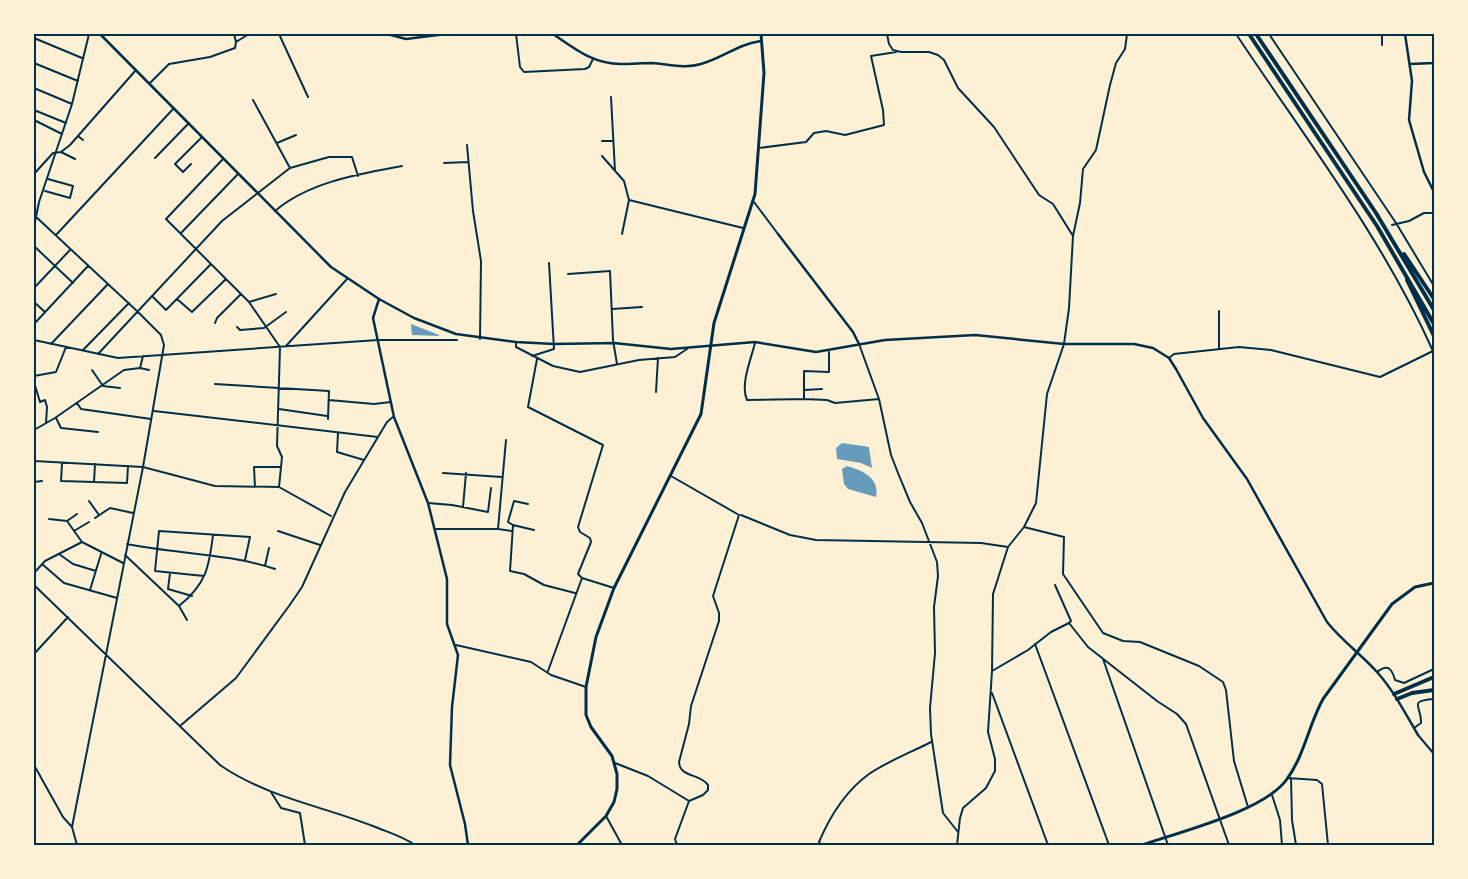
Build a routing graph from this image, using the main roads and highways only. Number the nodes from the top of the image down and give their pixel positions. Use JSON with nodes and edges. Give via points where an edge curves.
{"nodes":[{"id":1,"x":760,"y":34,"type":"edge"},
{"id":2,"x":1249,"y":34,"type":"edge"},
{"id":3,"x":1256,"y":34,"type":"edge"},
{"id":4,"x":1376,"y":213,"type":"junction"},
{"id":5,"x":1394,"y":253,"type":"junction"},
{"id":6,"x":1434,"y":299,"type":"edge"},
{"id":7,"x":1434,"y":310,"type":"edge"},
{"id":8,"x":1434,"y":324,"type":"edge"},
{"id":9,"x":1434,"y":336,"type":"edge"},
{"id":10,"x":1434,"y":583,"type":"edge"},
{"id":11,"x":1434,"y":677,"type":"edge"},
{"id":12,"x":1434,"y":690,"type":"edge"},
{"id":13,"x":1394,"y":694,"type":"road end"},
{"id":14,"x":1397,"y":699,"type":"road end"},
{"id":15,"x":578,"y":845,"type":"edge"},
{"id":16,"x":1142,"y":845,"type":"edge"}],
"edges":[{"from":1,"to":15,"type":"main road","via":[[764,73],[758,184],[730,280],[718,309],[701,414],[614,588],[596,637],[586,687],[586,716],[615,763],[617,789],[606,816]]},
{"from":2,"to":5,"type":"highway"},
{"from":3,"to":4,"type":"highway"},
{"from":4,"to":6,"type":"highway"},
{"from":4,"to":7,"type":"highway"},
{"from":5,"to":8,"type":"highway"},
{"from":5,"to":9,"type":"highway"},
{"from":10,"to":16,"type":"main road","via":[[1415,587],[1392,604],[1314,715],[1290,778],[1272,795],[1220,818]]},
{"from":11,"to":13,"type":"highway"},
{"from":12,"to":14,"type":"highway"}]}
